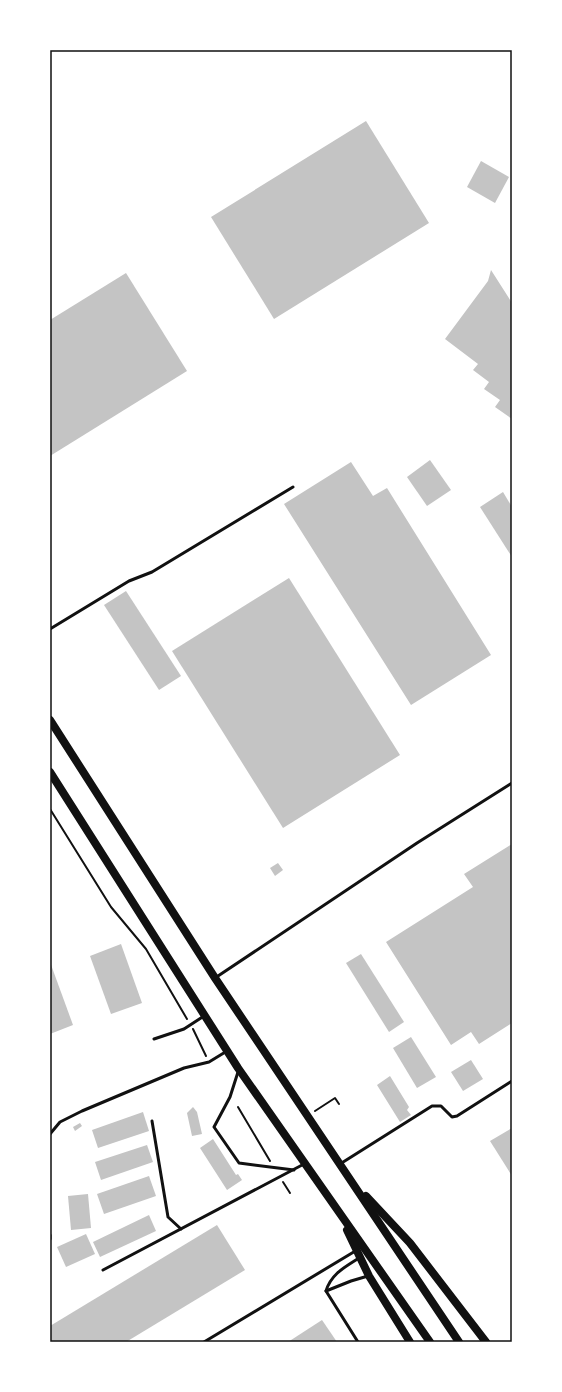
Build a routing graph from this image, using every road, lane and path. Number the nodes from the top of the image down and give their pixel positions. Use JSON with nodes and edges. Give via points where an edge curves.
{"nodes":[{"id":1,"x":293,"y":487,"type":"dead end"},
{"id":2,"x":50,"y":629,"type":"edge"},
{"id":3,"x":50,"y":720,"type":"edge"},
{"id":4,"x":50,"y":772,"type":"edge"},
{"id":5,"x":512,"y":783,"type":"edge"},
{"id":6,"x":50,"y":809,"type":"edge"},
{"id":7,"x":215,"y":978,"type":"junction"},
{"id":8,"x":205,"y":1015,"type":"junction"},
{"id":9,"x":191,"y":1024,"type":"junction"},
{"id":10,"x":154,"y":1039,"type":"dead end"},
{"id":11,"x":227,"y":1051,"type":"junction"},
{"id":12,"x":208,"y":1062,"type":"junction"},
{"id":13,"x":238,"y":1068,"type":"junction"},
{"id":14,"x":512,"y":1081,"type":"edge"},
{"id":15,"x":339,"y":1104,"type":"dead end"},
{"id":16,"x":238,"y":1107,"type":"dead end"},
{"id":17,"x":314,"y":1112,"type":"dead end"},
{"id":18,"x":152,"y":1121,"type":"dead end"},
{"id":19,"x":50,"y":1134,"type":"edge"},
{"id":20,"x":304,"y":1164,"type":"junction"},
{"id":21,"x":340,"y":1164,"type":"junction"},
{"id":22,"x":274,"y":1166,"type":"junction"},
{"id":23,"x":295,"y":1170,"type":"junction"},
{"id":24,"x":280,"y":1178,"type":"junction"},
{"id":25,"x":349,"y":1178,"type":"junction"},
{"id":26,"x":290,"y":1193,"type":"dead end"},
{"id":27,"x":336,"y":1208,"type":"junction"},
{"id":28,"x":181,"y":1229,"type":"junction"},
{"id":29,"x":50,"y":1235,"type":"edge"},
{"id":30,"x":50,"y":1239,"type":"edge"},
{"id":31,"x":358,"y":1254,"type":"junction"},
{"id":32,"x":103,"y":1270,"type":"dead end"},
{"id":33,"x":369,"y":1276,"type":"junction"},
{"id":34,"x":326,"y":1291,"type":"junction"},
{"id":35,"x":204,"y":1342,"type":"edge"},
{"id":36,"x":358,"y":1342,"type":"edge"},
{"id":37,"x":410,"y":1342,"type":"edge"},
{"id":38,"x":430,"y":1342,"type":"edge"},
{"id":39,"x":459,"y":1342,"type":"edge"},
{"id":40,"x":486,"y":1342,"type":"edge"}],
"edges":[{"from":1,"to":2,"type":"lane","via":[[152,572],[129,581]]},
{"from":3,"to":7,"type":"main road"},
{"from":4,"to":8,"type":"main road"},
{"from":5,"to":7,"type":"lane"},
{"from":6,"to":9,"type":"path","via":[[112,907],[146,949]]},
{"from":7,"to":21,"type":"main road"},
{"from":8,"to":9,"type":"lane"},
{"from":8,"to":11,"type":"main road"},
{"from":9,"to":10,"type":"lane","via":[[184,1029]]},
{"from":9,"to":12,"type":"path"},
{"from":11,"to":12,"type":"lane"},
{"from":11,"to":13,"type":"main road"},
{"from":12,"to":19,"type":"lane","via":[[184,1068],[82,1111],[60,1122]]},
{"from":13,"to":20,"type":"main road"},
{"from":13,"to":22,"type":"lane","via":[[238,1076],[230,1098],[214,1127],[239,1163]]},
{"from":14,"to":21,"type":"lane","via":[[457,1116],[452,1117],[441,1106],[432,1106]]},
{"from":15,"to":17,"type":"path","via":[[335,1098]]},
{"from":16,"to":22,"type":"path"},
{"from":18,"to":28,"type":"lane","via":[[168,1217]]},
{"from":20,"to":23,"type":"lane"},
{"from":20,"to":27,"type":"main road"},
{"from":21,"to":25,"type":"main road"},
{"from":22,"to":23,"type":"lane"},
{"from":23,"to":24,"type":"lane"},
{"from":24,"to":26,"type":"path"},
{"from":24,"to":28,"type":"lane"},
{"from":25,"to":39,"type":"main road"},
{"from":25,"to":40,"type":"main road","via":[[410,1243]]},
{"from":27,"to":31,"type":"main road"},
{"from":27,"to":38,"type":"main road"},
{"from":28,"to":32,"type":"lane"},
{"from":29,"to":30,"type":"lane"},
{"from":31,"to":33,"type":"main road"},
{"from":31,"to":34,"type":"lane","via":[[336,1274]]},
{"from":31,"to":35,"type":"lane"},
{"from":33,"to":34,"type":"lane"},
{"from":33,"to":37,"type":"main road"},
{"from":34,"to":36,"type":"lane"}]}
